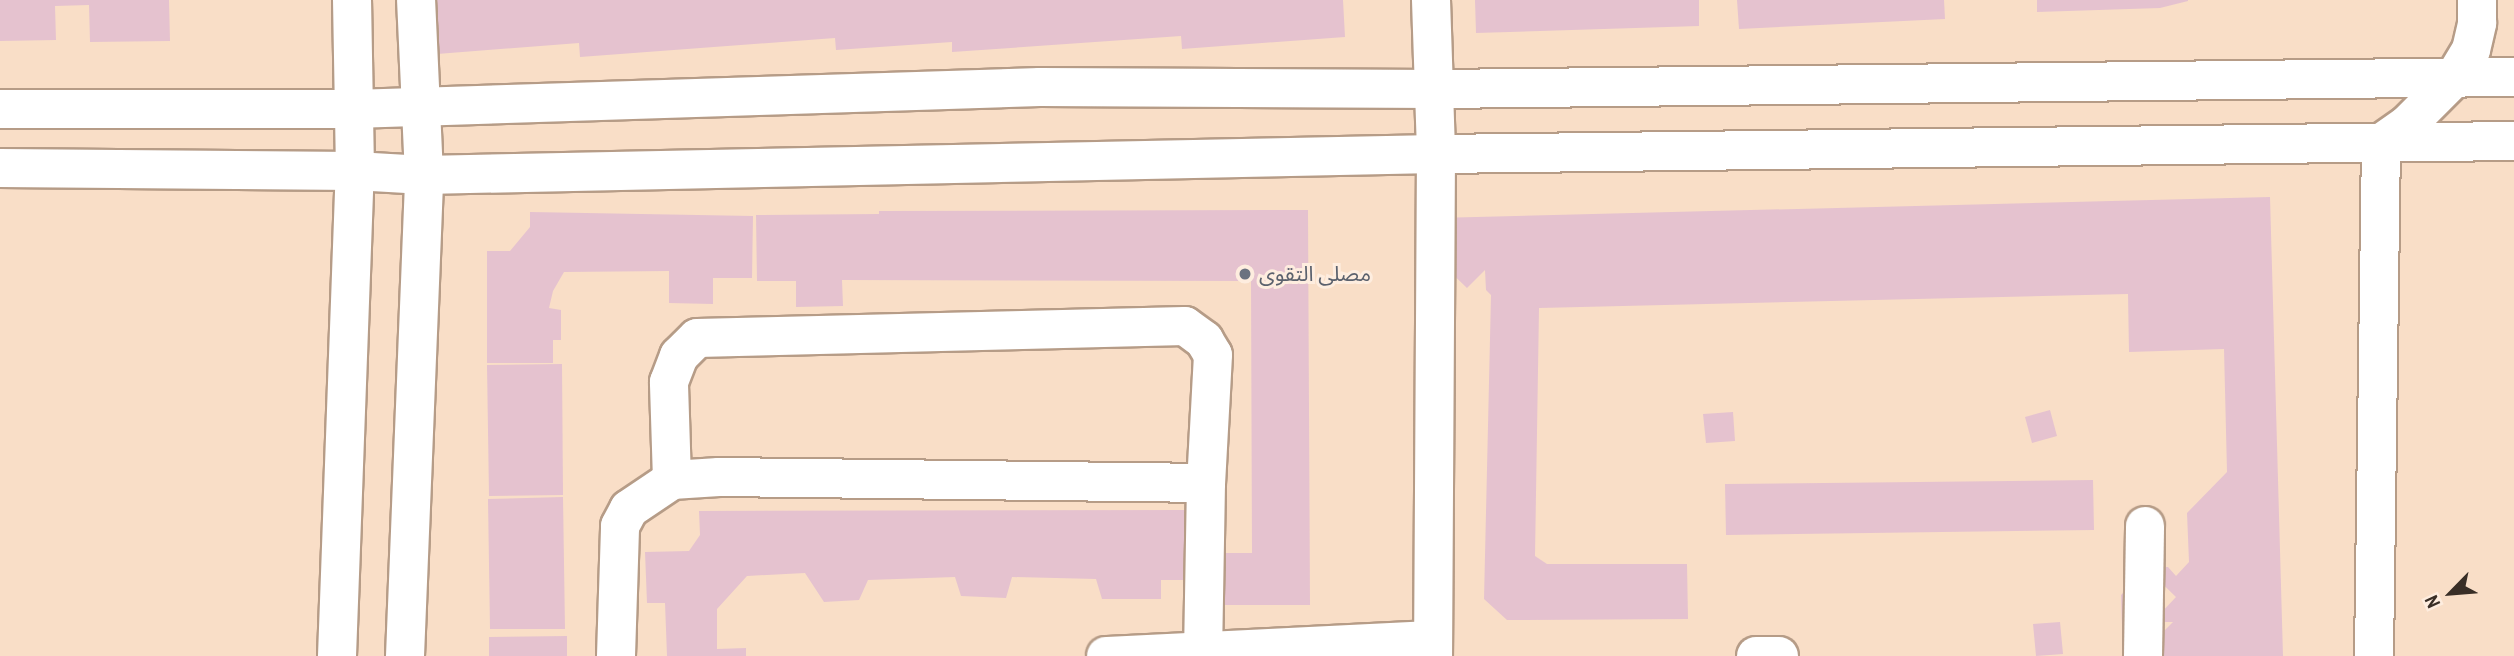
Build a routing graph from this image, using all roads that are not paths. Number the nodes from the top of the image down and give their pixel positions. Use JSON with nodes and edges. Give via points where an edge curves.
{"nodes":[{"id":1,"x":352,"y":0,"type":"edge"},
{"id":2,"x":416,"y":0,"type":"edge"},
{"id":3,"x":1431,"y":0,"type":"edge"},
{"id":4,"x":2477,"y":0,"type":"edge"},
{"id":5,"x":2514,"y":77,"type":"edge"},
{"id":6,"x":2454,"y":78,"type":"junction"},
{"id":7,"x":1436,"y":89,"type":"junction"},
{"id":8,"x":419,"y":105,"type":"junction"},
{"id":9,"x":0,"y":109,"type":"edge"},
{"id":10,"x":354,"y":109,"type":"junction"},
{"id":11,"x":2514,"y":141,"type":"edge"},
{"id":12,"x":2381,"y":143,"type":"junction"},
{"id":13,"x":1436,"y":154,"type":"junction"},
{"id":14,"x":0,"y":168,"type":"edge"},
{"id":15,"x":355,"y":171,"type":"junction"},
{"id":16,"x":424,"y":175,"type":"junction"},
{"id":17,"x":672,"y":480,"type":"junction"},
{"id":18,"x":1206,"y":483,"type":"junction"},
{"id":19,"x":2145,"y":526,"type":"dead end"},
{"id":20,"x":1433,"y":648,"type":"edge"},
{"id":21,"x":1203,"y":650,"type":"junction"},
{"id":22,"x":337,"y":656,"type":"edge"},
{"id":23,"x":405,"y":656,"type":"edge"},
{"id":24,"x":616,"y":656,"type":"edge"},
{"id":25,"x":1105,"y":656,"type":"edge"},
{"id":26,"x":1756,"y":656,"type":"edge"},
{"id":27,"x":1779,"y":656,"type":"edge"},
{"id":28,"x":2143,"y":656,"type":"edge"},
{"id":29,"x":2374,"y":656,"type":"edge"}],
"edges":[{"from":1,"to":10,"type":"main road"},
{"from":2,"to":8,"type":"main road"},
{"from":3,"to":7,"type":"main road"},
{"from":4,"to":6,"type":"main road","via":[[2471,50]]},
{"from":5,"to":6,"type":"main road"},
{"from":6,"to":7,"type":"main road"},
{"from":6,"to":12,"type":"main road","via":[[2408,124]]},
{"from":7,"to":8,"type":"main road","via":[[1040,87]]},
{"from":7,"to":13,"type":"main road"},
{"from":8,"to":10,"type":"main road"},
{"from":8,"to":16,"type":"main road"},
{"from":9,"to":10,"type":"main road"},
{"from":10,"to":15,"type":"main road"},
{"from":11,"to":12,"type":"main road"},
{"from":12,"to":13,"type":"main road"},
{"from":12,"to":29,"type":"main road"},
{"from":13,"to":16,"type":"main road"},
{"from":13,"to":20,"type":"main road"},
{"from":14,"to":15,"type":"main road"},
{"from":15,"to":16,"type":"main road"},
{"from":15,"to":22,"type":"main road"},
{"from":16,"to":23,"type":"main road"},
{"from":17,"to":18,"type":"main road"},
{"from":17,"to":18,"type":"main road","via":[[669,382],[679,356],[697,338],[1185,326],[1204,340],[1213,355]]},
{"from":17,"to":24,"type":"main road","via":[[629,509],[620,526]]},
{"from":18,"to":21,"type":"main road"},
{"from":19,"to":28,"type":"main road"},
{"from":20,"to":21,"type":"main road"},
{"from":21,"to":25,"type":"main road"},
{"from":26,"to":27,"type":"main road"}]}
